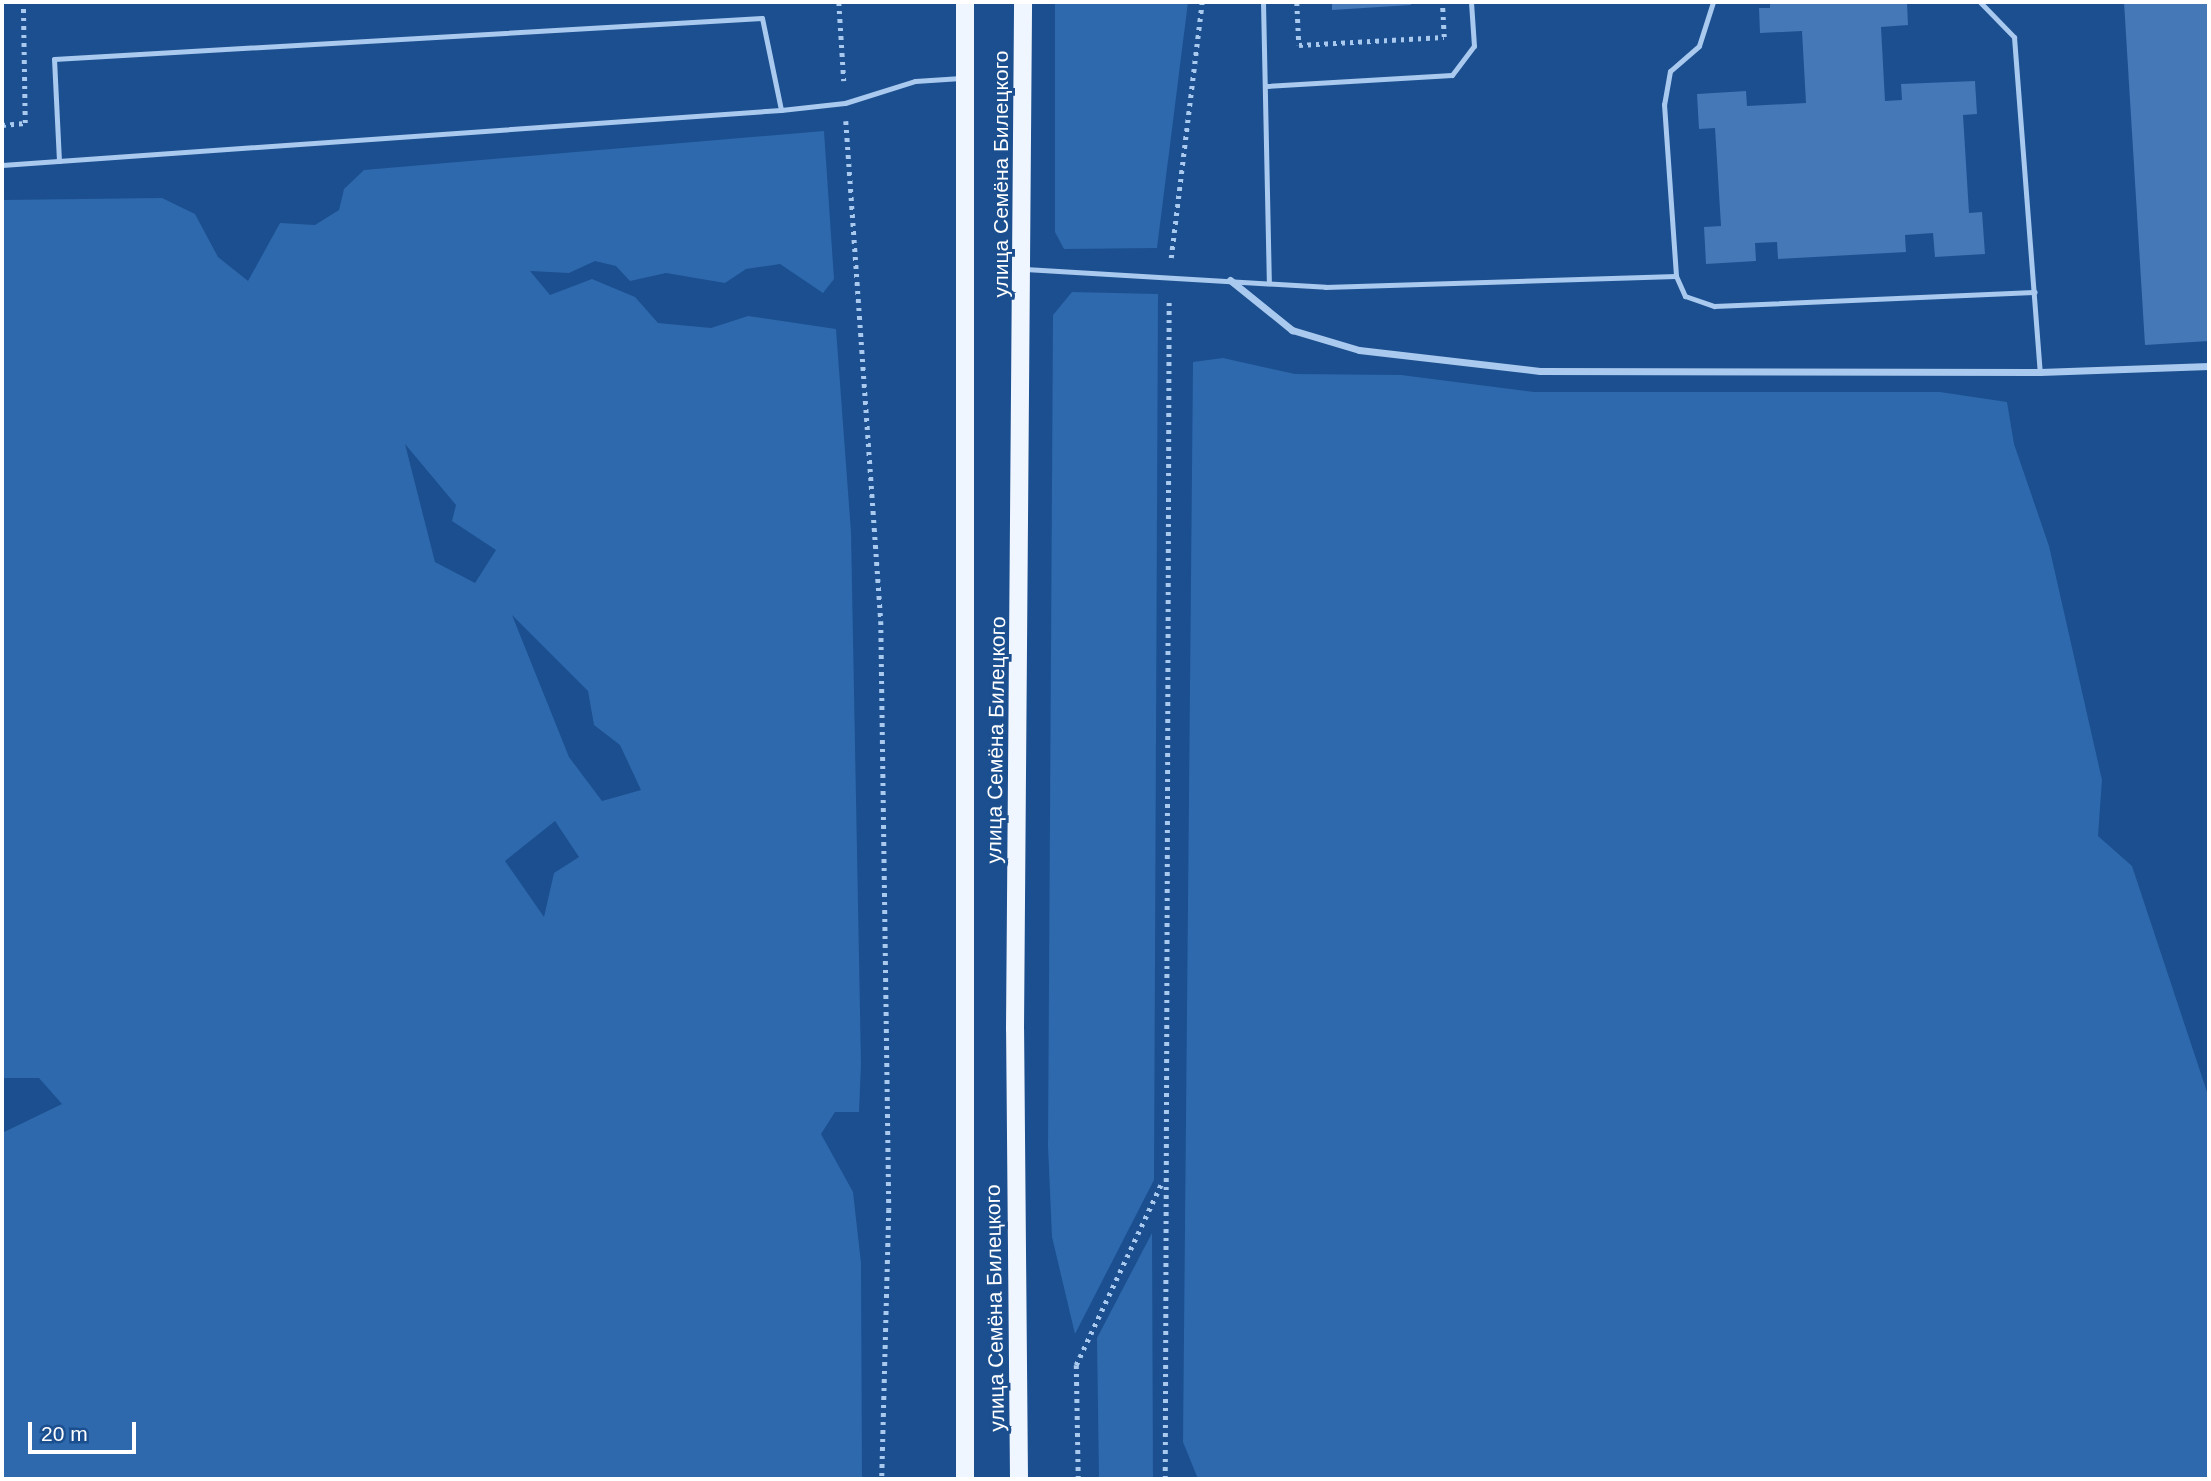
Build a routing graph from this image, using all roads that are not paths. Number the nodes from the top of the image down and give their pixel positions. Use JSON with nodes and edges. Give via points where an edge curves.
{"nodes":[{"id":1,"x":965,"y":2,"type":"edge"},
{"id":2,"x":1023,"y":2,"type":"edge"},
{"id":3,"x":1264,"y":2,"type":"edge"},
{"id":4,"x":1471,"y":2,"type":"edge"},
{"id":5,"x":1713,"y":2,"type":"edge"},
{"id":6,"x":1980,"y":2,"type":"edge"},
{"id":7,"x":964,"y":78,"type":"junction"},
{"id":8,"x":1267,"y":86,"type":"junction"},
{"id":9,"x":781,"y":110,"type":"junction"},
{"id":10,"x":59,"y":161,"type":"junction"},
{"id":11,"x":2,"y":165,"type":"edge"},
{"id":12,"x":1024,"y":269,"type":"junction"},
{"id":13,"x":1676,"y":276,"type":"junction"},
{"id":14,"x":1230,"y":280,"type":"junction"},
{"id":15,"x":1269,"y":284,"type":"junction"},
{"id":16,"x":2035,"y":292,"type":"junction"},
{"id":17,"x":2209,"y":366,"type":"edge"},
{"id":18,"x":2040,"y":372,"type":"junction"},
{"id":19,"x":965,"y":1479,"type":"edge"},
{"id":20,"x":1019,"y":1479,"type":"edge"}],
"edges":[{"from":1,"to":7,"type":"main road","name":"улица Семёна Билецкого"},
{"from":2,"to":12,"type":"main road","name":"улица Семёна Билецкого"},
{"from":3,"to":8,"type":"lane"},
{"from":4,"to":8,"type":"lane","via":[[1474,46],[1452,75]]},
{"from":5,"to":13,"type":"lane","via":[[1699,46],[1670,71],[1664,104]]},
{"from":6,"to":16,"type":"lane","via":[[2014,37]]},
{"from":7,"to":9,"type":"lane","via":[[915,81],[845,103]]},
{"from":7,"to":19,"type":"main road","name":"улица Семёна Билецкого"},
{"from":8,"to":15,"type":"lane"},
{"from":9,"to":10,"type":"lane"},
{"from":9,"to":10,"type":"lane","via":[[762,18],[54,59]]},
{"from":10,"to":11,"type":"lane"},
{"from":12,"to":14,"type":"lane"},
{"from":12,"to":20,"type":"main road","name":"улица Семёна Билецкого","via":[[1015,1015]]},
{"from":13,"to":15,"type":"lane"},
{"from":13,"to":16,"type":"lane","via":[[1685,296],[1714,306]]},
{"from":14,"to":15,"type":"lane"},
{"from":14,"to":18,"type":"street","via":[[1292,330],[1359,350],[1512,368]]},
{"from":16,"to":18,"type":"lane"},
{"from":17,"to":18,"type":"street"}]}
